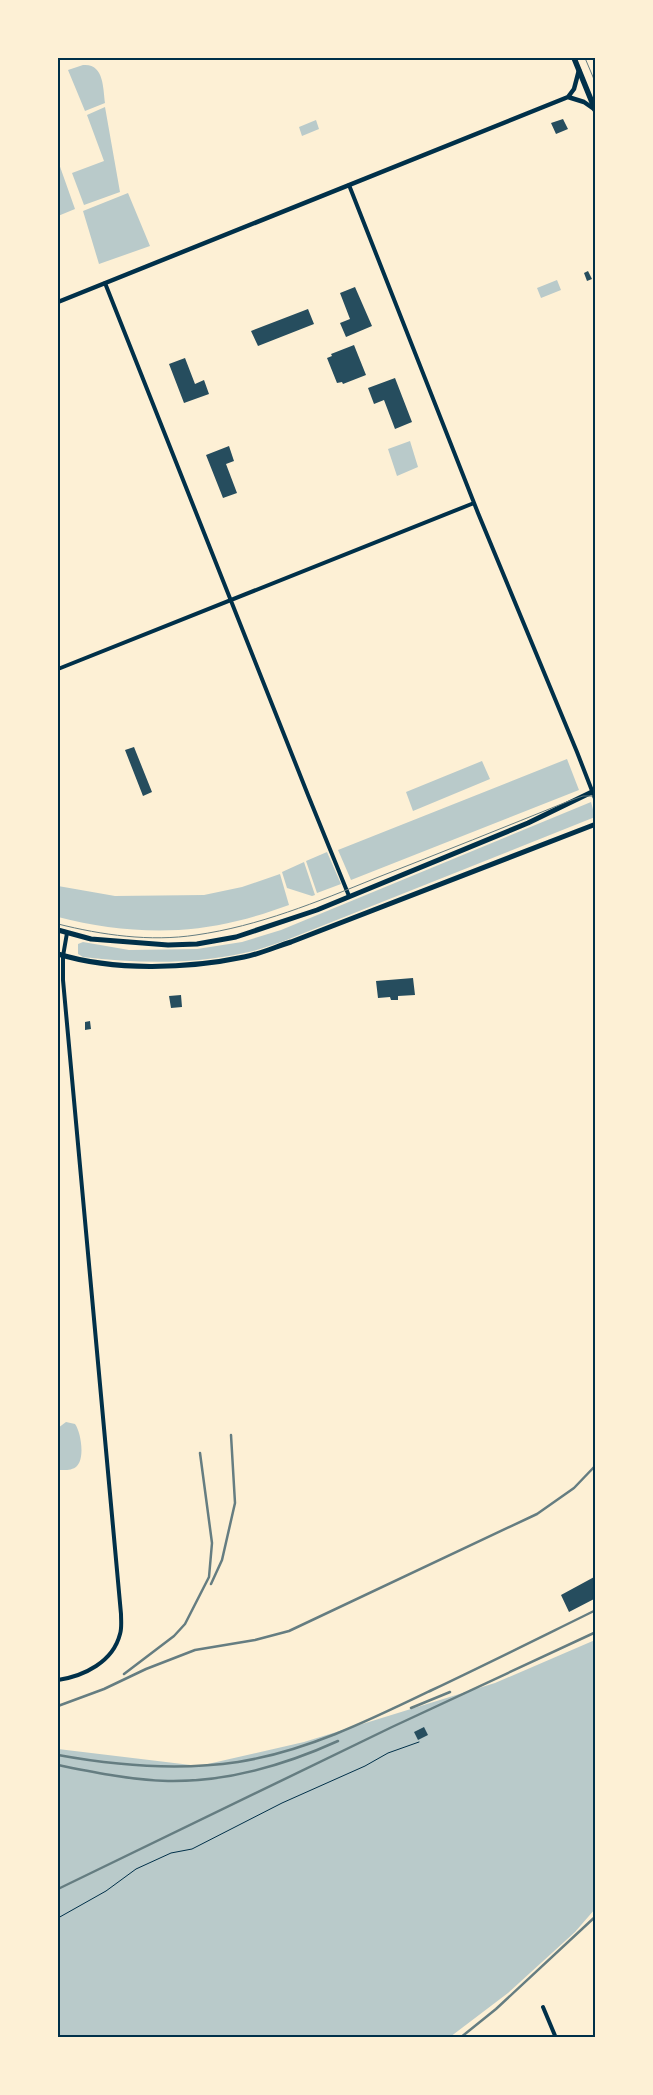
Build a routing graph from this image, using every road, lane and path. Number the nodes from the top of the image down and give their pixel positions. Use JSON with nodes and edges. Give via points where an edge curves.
{"nodes":[{"id":1,"x":574,"y":58,"type":"edge"},
{"id":2,"x":579,"y":70,"type":"junction"},
{"id":3,"x":568,"y":97,"type":"junction"},
{"id":4,"x":595,"y":111,"type":"edge"},
{"id":5,"x":349,"y":185,"type":"junction"},
{"id":6,"x":105,"y":283,"type":"junction"},
{"id":7,"x":58,"y":302,"type":"edge"},
{"id":8,"x":474,"y":503,"type":"junction"},
{"id":9,"x":230,"y":600,"type":"junction"},
{"id":10,"x":58,"y":669,"type":"edge"},
{"id":11,"x":594,"y":791,"type":"edge"},
{"id":12,"x":596,"y":801,"type":"edge"},
{"id":13,"x":596,"y":824,"type":"edge"},
{"id":14,"x":350,"y":896,"type":"junction"},
{"id":15,"x":58,"y":930,"type":"edge"},
{"id":16,"x":67,"y":933,"type":"junction"},
{"id":17,"x":60,"y":955,"type":"edge"},
{"id":18,"x":58,"y":1680,"type":"edge"},
{"id":19,"x":419,"y":1742,"type":"dead end"},
{"id":20,"x":58,"y":1918,"type":"edge"},
{"id":21,"x":543,"y":2007,"type":"dead end"},
{"id":22,"x":556,"y":2038,"type":"edge"}],
"edges":[{"from":1,"to":2,"type":"main road"},
{"from":2,"to":3,"type":"street","via":[[574,89]]},
{"from":2,"to":4,"type":"main road"},
{"from":3,"to":4,"type":"street","via":[[584,102]]},
{"from":3,"to":5,"type":"street"},
{"from":5,"to":6,"type":"street"},
{"from":5,"to":8,"type":"street"},
{"from":6,"to":7,"type":"street"},
{"from":6,"to":9,"type":"street"},
{"from":8,"to":9,"type":"street"},
{"from":8,"to":11,"type":"street"},
{"from":9,"to":10,"type":"street"},
{"from":9,"to":14,"type":"street"},
{"from":11,"to":12,"type":"street"},
{"from":11,"to":14,"type":"main road","via":[[528,823]]},
{"from":13,"to":17,"type":"main road","via":[[245,957],[158,967]]},
{"from":14,"to":16,"type":"main road","via":[[236,937],[197,944],[91,939]]},
{"from":15,"to":16,"type":"main road"},
{"from":16,"to":17,"type":"street"},
{"from":17,"to":18,"type":"street","via":[[121,1632],[115,1646],[101,1663],[86,1672]]},
{"from":19,"to":20,"type":"path","via":[[388,1753],[192,1848],[171,1853],[136,1869]]},
{"from":21,"to":22,"type":"street"}]}
